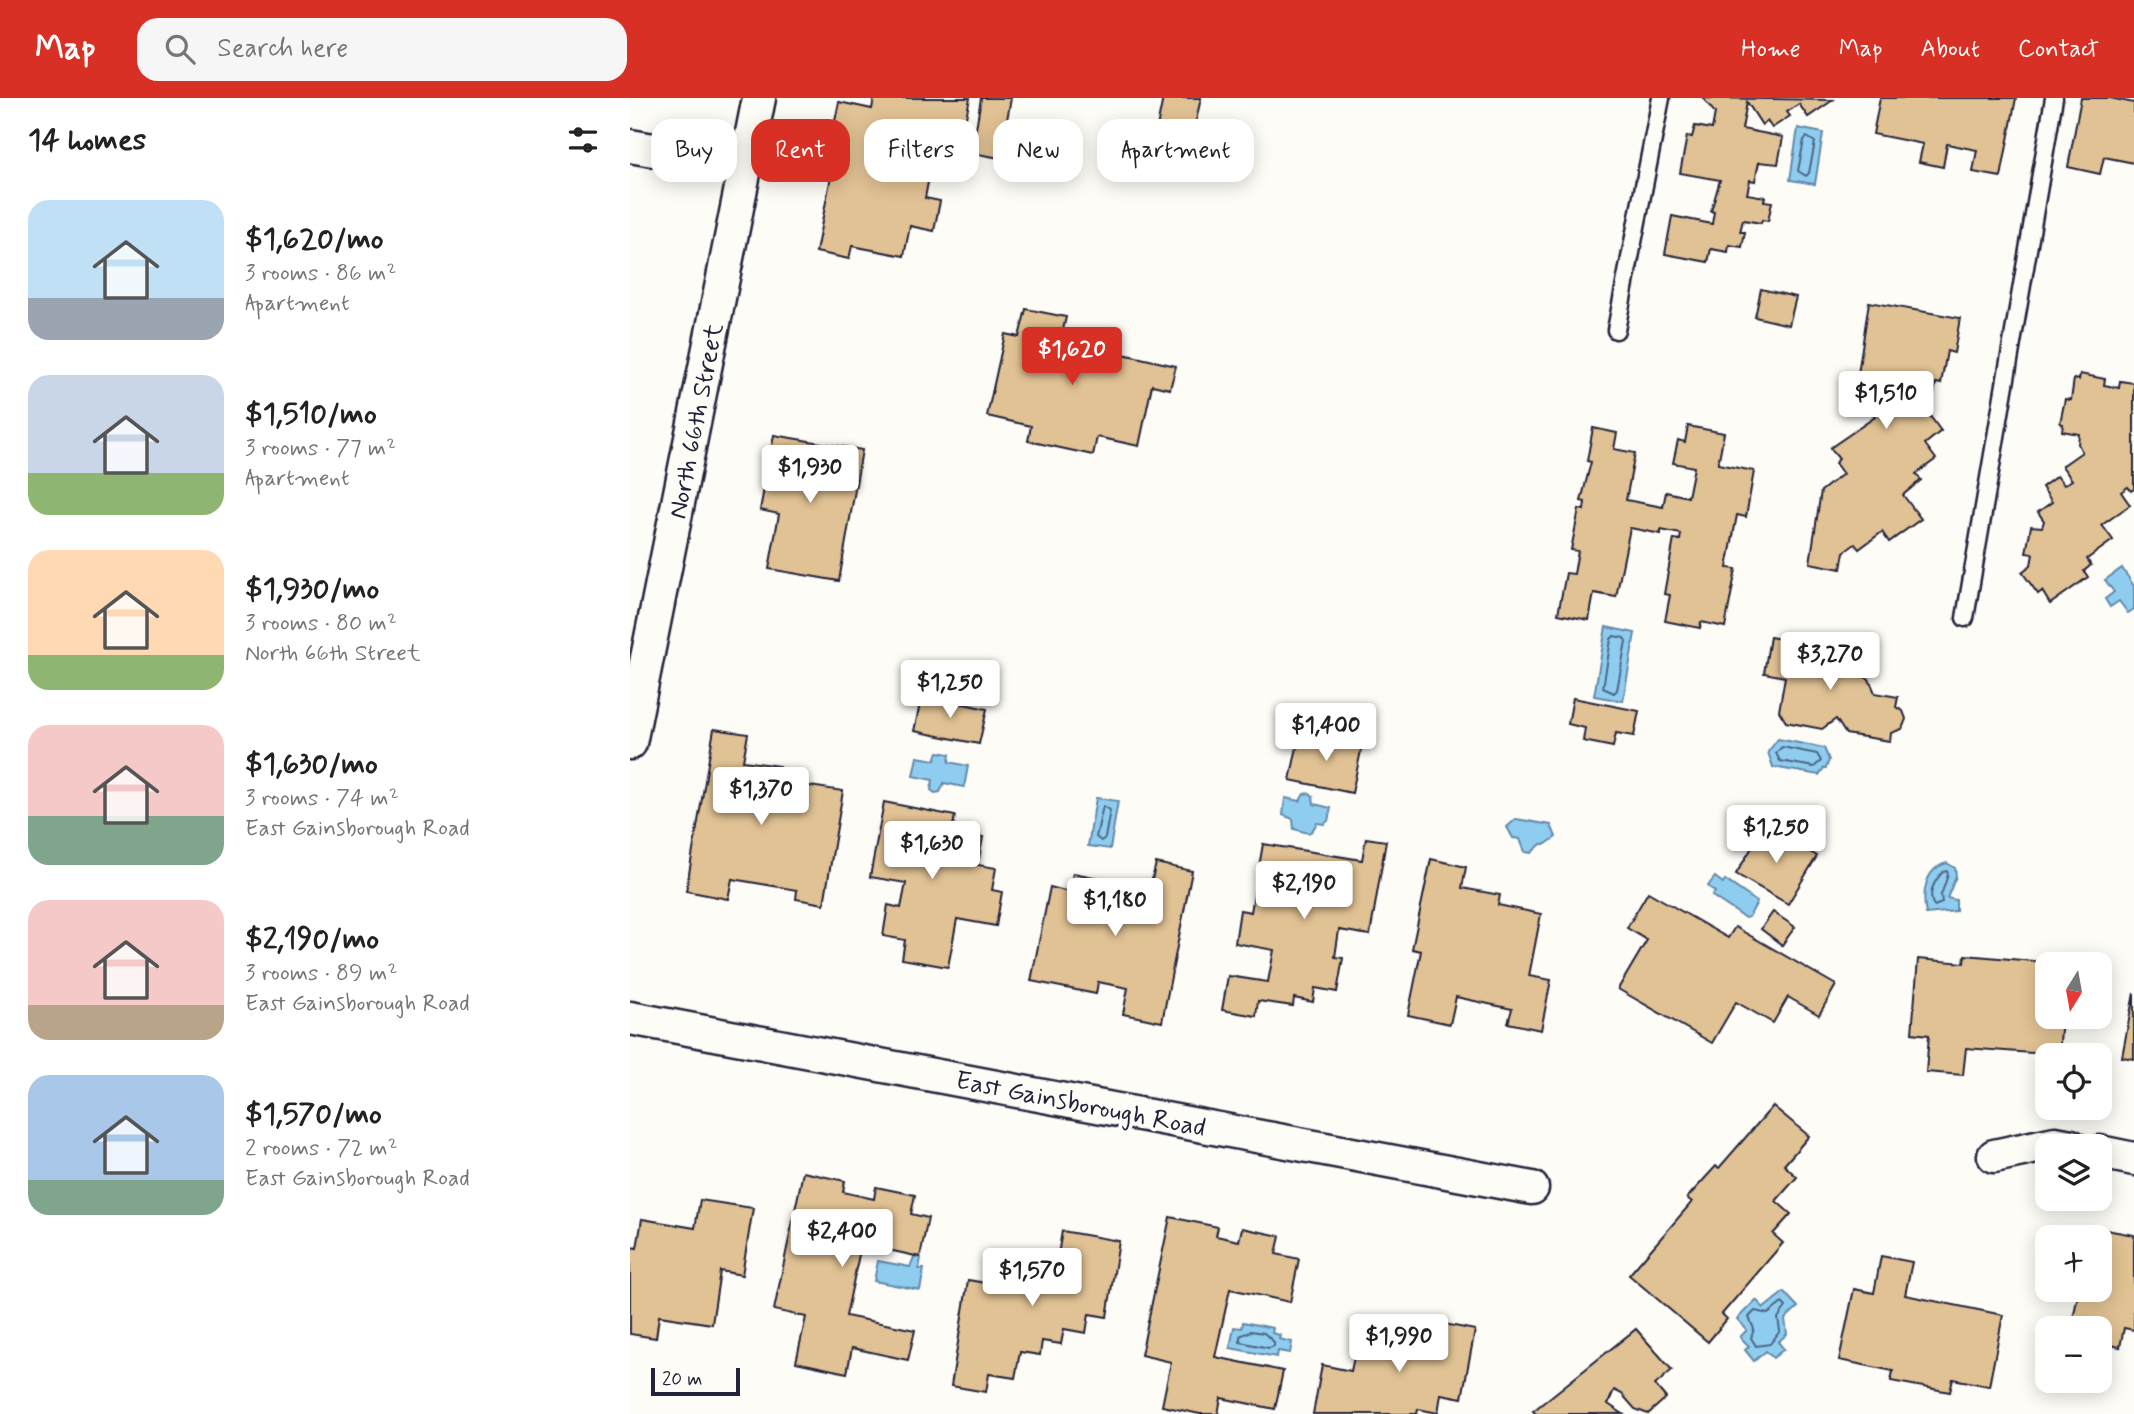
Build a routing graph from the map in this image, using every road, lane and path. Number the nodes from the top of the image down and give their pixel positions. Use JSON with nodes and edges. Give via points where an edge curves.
{"nodes":[{"id":1,"x":759,"y":98,"type":"edge"},
{"id":2,"x":1661,"y":98,"type":"edge"},
{"id":3,"x":2054,"y":98,"type":"edge"},
{"id":4,"x":630,"y":146,"type":"edge"},
{"id":5,"x":746,"y":166,"type":"junction"},
{"id":6,"x":1616,"y":330,"type":"dead end"},
{"id":7,"x":1965,"y":618,"type":"dead end"},
{"id":8,"x":630,"y":743,"type":"edge"},
{"id":9,"x":630,"y":1018,"type":"edge"},
{"id":10,"x":2035,"y":1147,"type":"edge"},
{"id":11,"x":2112,"y":1154,"type":"edge"},
{"id":12,"x":1994,"y":1156,"type":"dead end"},
{"id":13,"x":2134,"y":1159,"type":"edge"},
{"id":14,"x":1532,"y":1188,"type":"dead end"}],
"edges":[{"from":1,"to":5,"type":"street","name":"North 66th Street"},
{"from":2,"to":6,"type":"lane"},
{"from":3,"to":7,"type":"lane"},
{"from":4,"to":5,"type":"street"},
{"from":5,"to":8,"type":"street","name":"North 66th Street"},
{"from":9,"to":14,"type":"street","name":"East Gainsborough Road"},
{"from":10,"to":12,"type":"street"},
{"from":11,"to":13,"type":"street"}]}
